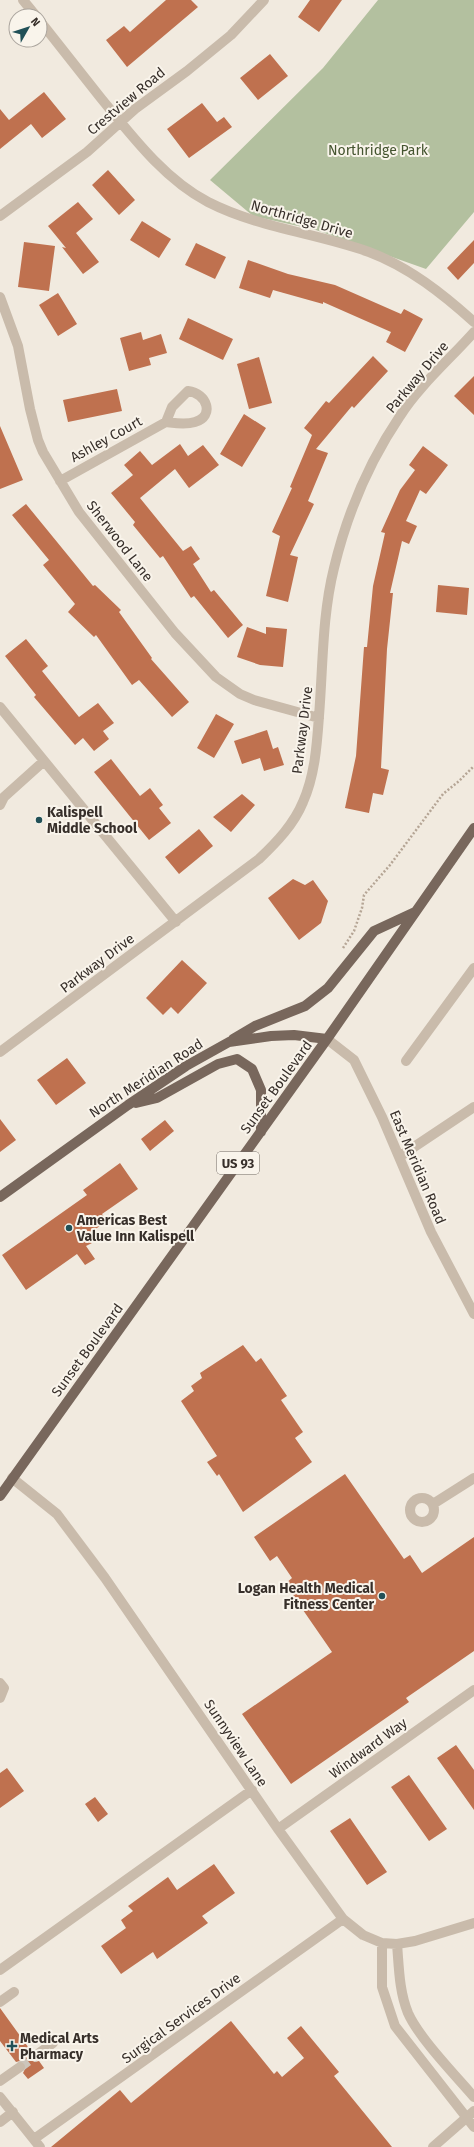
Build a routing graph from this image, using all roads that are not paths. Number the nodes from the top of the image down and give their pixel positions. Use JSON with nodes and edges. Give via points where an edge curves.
{"nodes":[{"id":1,"x":23,"y":0,"type":"edge"},
{"id":2,"x":264,"y":0,"type":"edge"},
{"id":3,"x":30,"y":8,"type":"edge"},
{"id":4,"x":48,"y":31,"type":"edge"},
{"id":5,"x":121,"y":123,"type":"junction"},
{"id":6,"x":0,"y":216,"type":"edge"},
{"id":7,"x":0,"y":297,"type":"edge"},
{"id":8,"x":474,"y":322,"type":"edge"},
{"id":9,"x":474,"y":332,"type":"edge"},
{"id":10,"x":166,"y":422,"type":"dead end"},
{"id":11,"x":60,"y":481,"type":"junction"},
{"id":12,"x":0,"y":707,"type":"edge"},
{"id":13,"x":319,"y":718,"type":"junction"},
{"id":14,"x":44,"y":761,"type":"junction"},
{"id":15,"x":0,"y":804,"type":"edge"},
{"id":16,"x":474,"y":828,"type":"edge"},
{"id":17,"x":416,"y":911,"type":"junction"},
{"id":18,"x":176,"y":922,"type":"junction"},
{"id":19,"x":474,"y":968,"type":"edge"},
{"id":20,"x":327,"y":1039,"type":"junction"},
{"id":21,"x":229,"y":1042,"type":"junction"},
{"id":22,"x":0,"y":1052,"type":"edge"},
{"id":23,"x":406,"y":1061,"type":"dead end"},
{"id":24,"x":128,"y":1105,"type":"junction"},
{"id":25,"x":474,"y":1107,"type":"edge"},
{"id":26,"x":261,"y":1132,"type":"junction"},
{"id":27,"x":399,"y":1157,"type":"junction"},
{"id":28,"x":0,"y":1198,"type":"edge"},
{"id":29,"x":474,"y":1314,"type":"edge"},
{"id":30,"x":12,"y":1478,"type":"junction"},
{"id":31,"x":474,"y":1478,"type":"edge"},
{"id":32,"x":0,"y":1496,"type":"edge"},
{"id":33,"x":433,"y":1504,"type":"dead end"},
{"id":34,"x":0,"y":1683,"type":"edge"},
{"id":35,"x":474,"y":1690,"type":"edge"},
{"id":36,"x":0,"y":1698,"type":"edge"},
{"id":37,"x":252,"y":1790,"type":"junction"},
{"id":38,"x":278,"y":1829,"type":"junction"},
{"id":39,"x":343,"y":1919,"type":"junction"},
{"id":40,"x":474,"y":1922,"type":"edge"},
{"id":41,"x":382,"y":1943,"type":"junction"},
{"id":42,"x":398,"y":1944,"type":"junction"},
{"id":43,"x":0,"y":1970,"type":"edge"},
{"id":44,"x":14,"y":1992,"type":"dead end"},
{"id":45,"x":0,"y":2002,"type":"edge"},
{"id":46,"x":53,"y":2043,"type":"dead end"},
{"id":47,"x":36,"y":2056,"type":"tunnel mouth"},
{"id":48,"x":20,"y":2067,"type":"tunnel mouth"},
{"id":49,"x":0,"y":2081,"type":"edge"},
{"id":50,"x":0,"y":2097,"type":"edge"},
{"id":51,"x":474,"y":2098,"type":"edge"},
{"id":52,"x":12,"y":2112,"type":"junction"},
{"id":53,"x":470,"y":2114,"type":"edge"},
{"id":54,"x":0,"y":2122,"type":"edge"},
{"id":55,"x":474,"y":2127,"type":"edge"},
{"id":56,"x":37,"y":2143,"type":"edge"},
{"id":57,"x":433,"y":2147,"type":"edge"}],
"edges":[{"from":1,"to":3,"type":"street"},
{"from":2,"to":5,"type":"street","name":"Crestview Road","via":[[231,35],[187,71],[152,95]]},
{"from":4,"to":5,"type":"street","name":"Northridge Drive"},
{"from":5,"to":6,"type":"street","name":"Crestview Road","via":[[87,152]]},
{"from":5,"to":8,"type":"street","name":"Northridge Drive","via":[[157,162],[188,190],[207,201],[268,226],[370,253],[408,270]]},
{"from":7,"to":11,"type":"street","name":"Sherwood Lane","via":[[18,346],[38,440]]},
{"from":9,"to":13,"type":"street","name":"Parkway Drive","via":[[400,415],[356,499],[333,570],[327,610]]},
{"from":10,"to":11,"type":"street","name":"Ashley Court"},
{"from":11,"to":13,"type":"street","name":"Sherwood Lane","via":[[79,512],[116,561],[174,633],[216,677],[240,694],[254,700]]},
{"from":12,"to":14,"type":"street"},
{"from":13,"to":18,"type":"street","name":"Parkway Drive","via":[[312,775],[296,817],[259,859]]},
{"from":14,"to":15,"type":"street"},
{"from":14,"to":18,"type":"street"},
{"from":16,"to":17,"type":"main road","name":"Sunset Boulevard","number":"US 93"},
{"from":17,"to":20,"type":"main road","name":"Sunset Boulevard","number":"US 93"},
{"from":17,"to":21,"type":"main road","via":[[374,931],[328,988],[305,1006],[255,1026]]},
{"from":18,"to":22,"type":"street","name":"Parkway Drive"},
{"from":19,"to":23,"type":"street"},
{"from":20,"to":21,"type":"main road","name":"North Meridian Road","via":[[294,1035]]},
{"from":20,"to":26,"type":"main road","name":"Sunset Boulevard","number":"US 93"},
{"from":20,"to":27,"type":"street","name":"East Meridian Road","via":[[354,1060]]},
{"from":21,"to":24,"type":"main road","name":"North Meridian Road","via":[[186,1066]]},
{"from":24,"to":26,"type":"main road","via":[[157,1098],[218,1064],[238,1059],[252,1069],[261,1090]]},
{"from":24,"to":28,"type":"main road","name":"North Meridian Road"},
{"from":25,"to":27,"type":"street"},
{"from":26,"to":30,"type":"main road","name":"Sunset Boulevard","number":"US 93"},
{"from":27,"to":29,"type":"street","name":"East Meridian Road","via":[[431,1232]]},
{"from":30,"to":32,"type":"main road","name":"Sunset Boulevard","number":"US 93"},
{"from":30,"to":37,"type":"street","name":"Sunnyview Lane","via":[[57,1514],[105,1578]]},
{"from":31,"to":33,"type":"street"},
{"from":34,"to":36,"type":"street","via":[[4,1688]]},
{"from":35,"to":38,"type":"street","name":"Windward Way"},
{"from":37,"to":38,"type":"street","name":"Sunnyview Lane"},
{"from":37,"to":43,"type":"street"},
{"from":38,"to":39,"type":"street","name":"Sunnyview Lane"},
{"from":39,"to":41,"type":"street","name":"Sunnyview Lane","via":[[363,1935]]},
{"from":39,"to":56,"type":"street","name":"Surgical Services Drive"},
{"from":40,"to":42,"type":"street","name":"Sunnyview Lane"},
{"from":41,"to":42,"type":"street","name":"Sunnyview Lane"},
{"from":41,"to":53,"type":"street","via":[[382,1987],[395,2026]]},
{"from":42,"to":51,"type":"street","via":[[400,1981],[409,2014],[417,2028]]},
{"from":44,"to":45,"type":"street"},
{"from":46,"to":47,"type":"street"},
{"from":48,"to":49,"type":"street"},
{"from":50,"to":52,"type":"street"},
{"from":52,"to":54,"type":"street"},
{"from":52,"to":56,"type":"street"},
{"from":53,"to":55,"type":"street"},
{"from":53,"to":57,"type":"street"}]}
